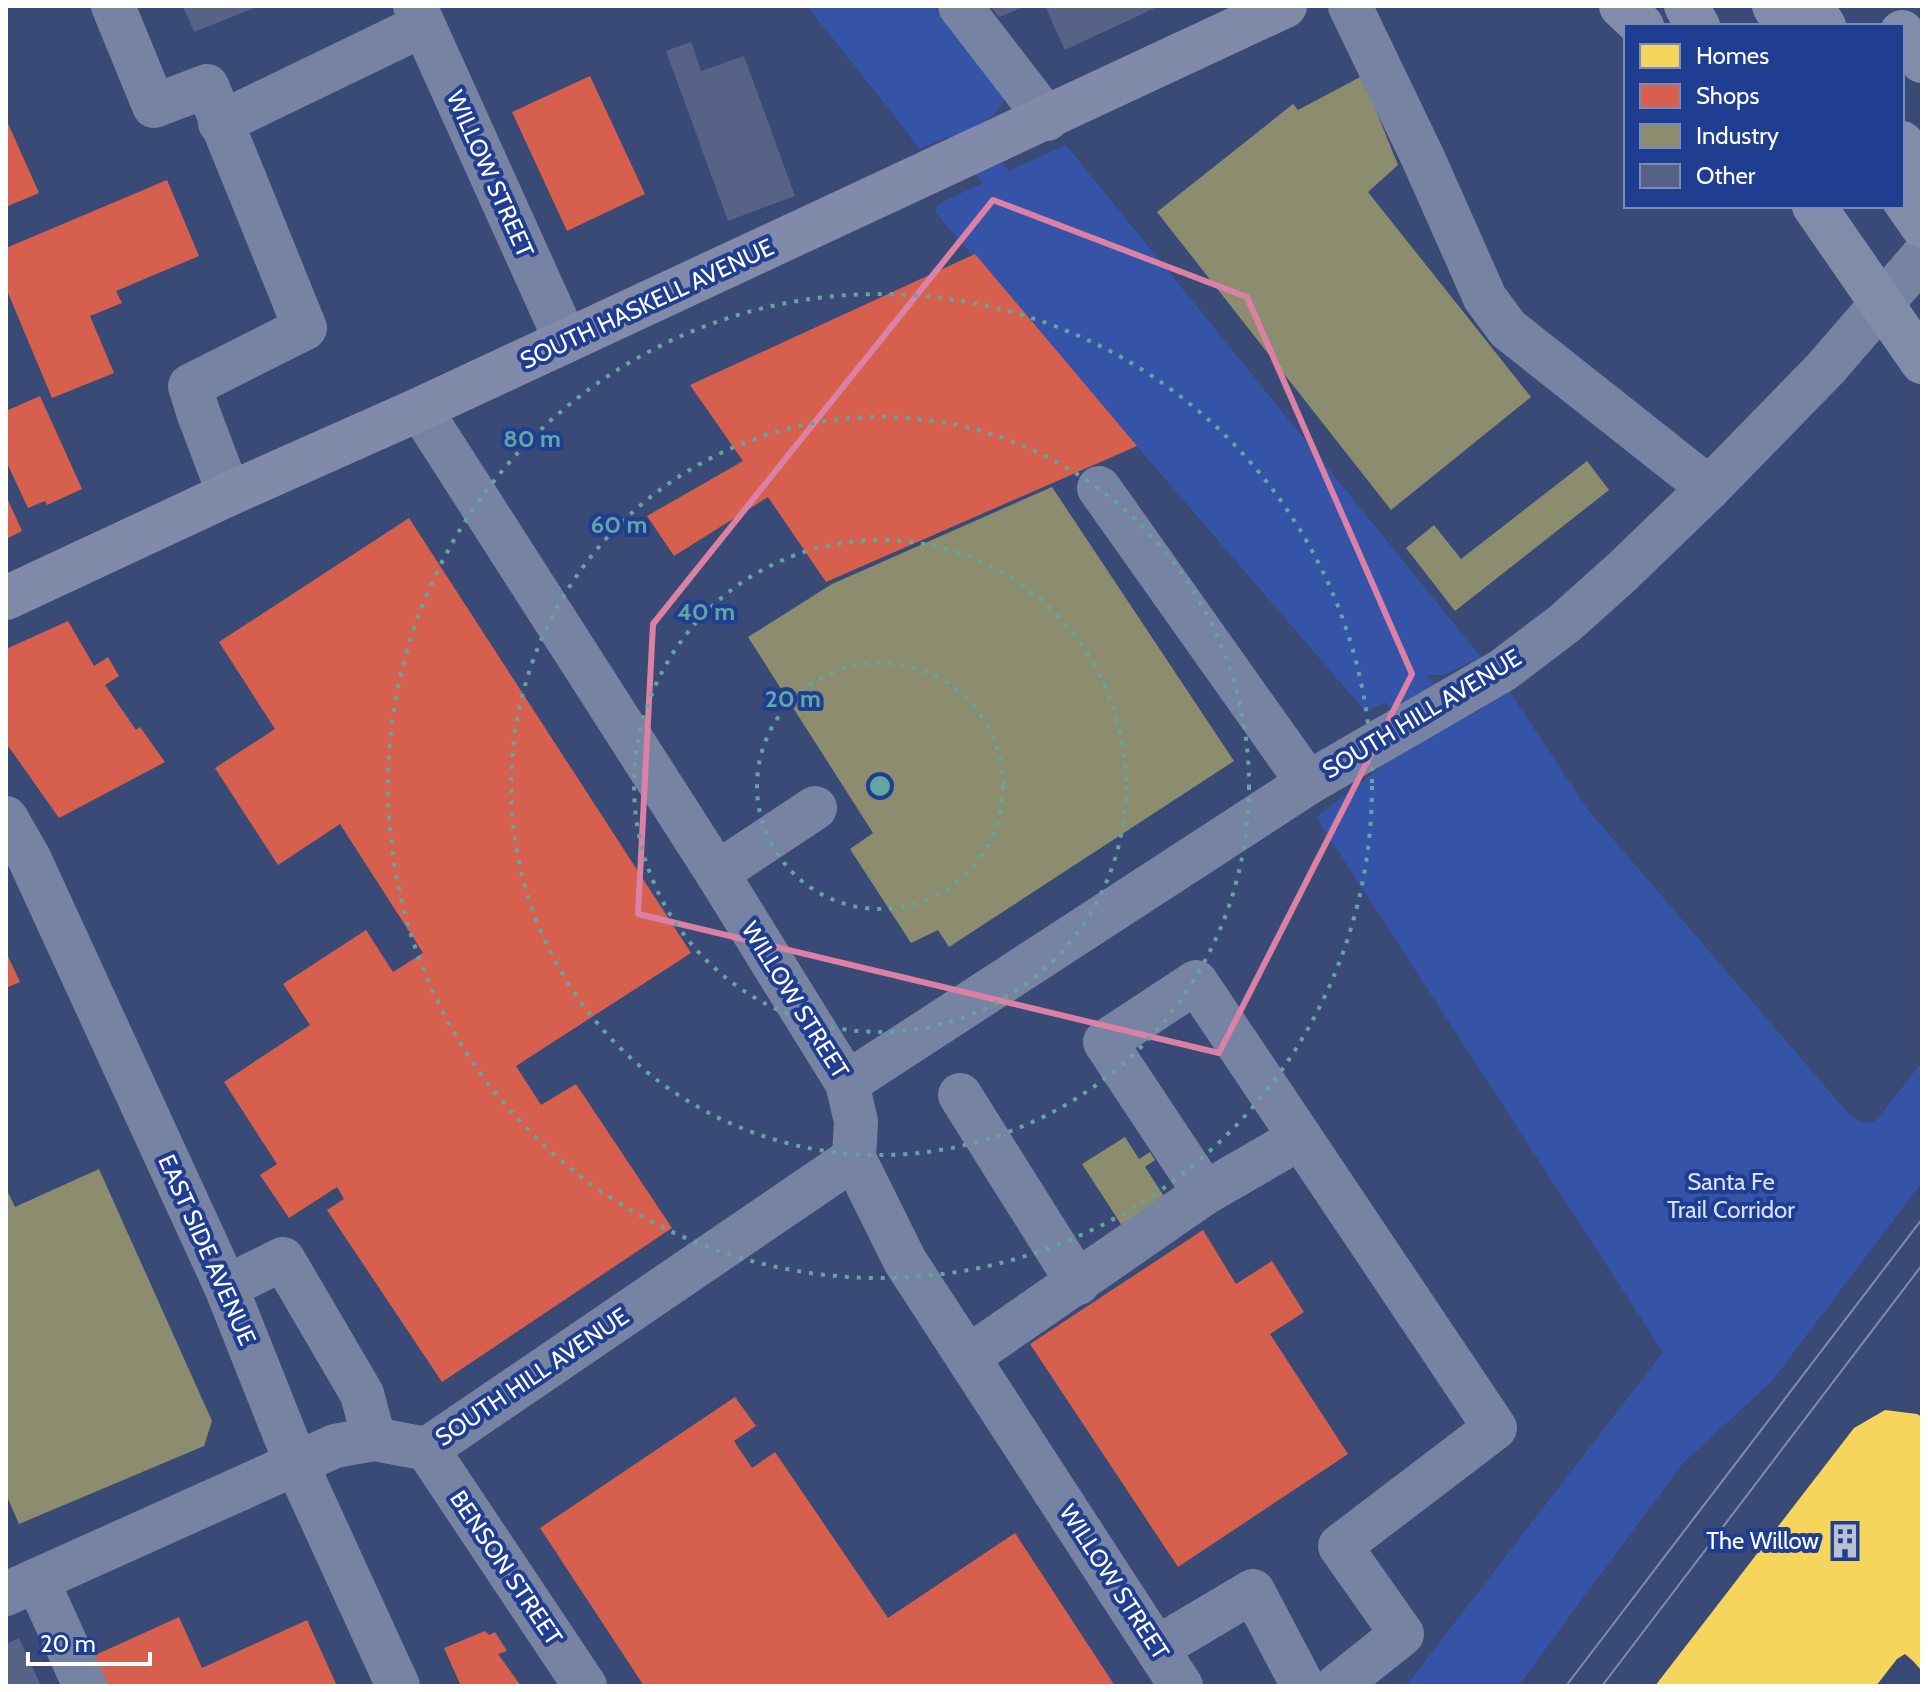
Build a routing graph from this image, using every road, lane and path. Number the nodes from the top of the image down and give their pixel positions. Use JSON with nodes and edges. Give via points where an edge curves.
{"nodes":[{"id":1,"x":113,"y":6,"type":"edge"},
{"id":2,"x":960,"y":6,"type":"edge"},
{"id":3,"x":1285,"y":6,"type":"edge"},
{"id":4,"x":1350,"y":6,"type":"edge"},
{"id":5,"x":1621,"y":6,"type":"edge"},
{"id":6,"x":1686,"y":6,"type":"edge"},
{"id":7,"x":1774,"y":6,"type":"edge"},
{"id":8,"x":1811,"y":6,"type":"edge"},
{"id":9,"x":1884,"y":6,"type":"edge"},
{"id":10,"x":419,"y":16,"type":"edge"},
{"id":11,"x":1640,"y":24,"type":"edge"},
{"id":12,"x":1697,"y":24,"type":"edge"},
{"id":13,"x":1786,"y":24,"type":"edge"},
{"id":14,"x":1823,"y":24,"type":"edge"},
{"id":15,"x":1897,"y":24,"type":"edge"},
{"id":16,"x":1904,"y":35,"type":"edge"},
{"id":17,"x":1922,"y":61,"type":"edge"},
{"id":18,"x":1047,"y":119,"type":"junction"},
{"id":19,"x":220,"y":123,"type":"junction"},
{"id":20,"x":1904,"y":146,"type":"edge"},
{"id":21,"x":1922,"y":170,"type":"edge"},
{"id":22,"x":1904,"y":200,"type":"edge"},
{"id":23,"x":1815,"y":208,"type":"edge"},
{"id":24,"x":1922,"y":226,"type":"edge"},
{"id":25,"x":1922,"y":257,"type":"edge"},
{"id":26,"x":566,"y":341,"type":"junction"},
{"id":27,"x":1922,"y":362,"type":"edge"},
{"id":28,"x":420,"y":409,"type":"junction"},
{"id":29,"x":1099,"y":488,"type":"dead end"},
{"id":30,"x":1709,"y":488,"type":"junction"},
{"id":31,"x":229,"y":494,"type":"junction"},
{"id":32,"x":6,"y":598,"type":"edge"},
{"id":33,"x":1308,"y":783,"type":"junction"},
{"id":34,"x":815,"y":808,"type":"dead end"},
{"id":35,"x":6,"y":818,"type":"edge"},
{"id":36,"x":717,"y":873,"type":"junction"},
{"id":37,"x":847,"y":1083,"type":"junction"},
{"id":38,"x":960,"y":1095,"type":"dead end"},
{"id":39,"x":1300,"y":1138,"type":"junction"},
{"id":40,"x":854,"y":1158,"type":"junction"},
{"id":41,"x":1205,"y":1193,"type":"junction"},
{"id":42,"x":1078,"y":1283,"type":"junction"},
{"id":43,"x":226,"y":1287,"type":"junction"},
{"id":44,"x":968,"y":1357,"type":"junction"},
{"id":45,"x":374,"y":1439,"type":"junction"},
{"id":46,"x":427,"y":1449,"type":"junction"},
{"id":47,"x":296,"y":1463,"type":"junction"},
{"id":48,"x":22,"y":1587,"type":"edge"},
{"id":49,"x":1157,"y":1648,"type":"junction"},
{"id":50,"x":85,"y":1686,"type":"edge"},
{"id":51,"x":398,"y":1686,"type":"edge"},
{"id":52,"x":585,"y":1686,"type":"edge"},
{"id":53,"x":1181,"y":1686,"type":"edge"},
{"id":54,"x":1303,"y":1686,"type":"edge"},
{"id":55,"x":1337,"y":1686,"type":"edge"}],
"edges":[{"from":1,"to":19,"type":"street","via":[[154,106],[207,86]]},
{"from":2,"to":18,"type":"street"},
{"from":3,"to":18,"type":"main road","name":"SOUTH HASKELL AVENUE"},
{"from":4,"to":30,"type":"street","via":[[1485,298],[1508,329]]},
{"from":5,"to":11,"type":"highway"},
{"from":6,"to":12,"type":"highway"},
{"from":7,"to":13,"type":"highway"},
{"from":8,"to":14,"type":"highway"},
{"from":9,"to":15,"type":"highway"},
{"from":10,"to":19,"type":"street","via":[[376,47]]},
{"from":10,"to":26,"type":"street","name":"WILLOW STREET"},
{"from":16,"to":17,"type":"highway"},
{"from":18,"to":26,"type":"main road","name":"SOUTH HASKELL AVENUE"},
{"from":19,"to":31,"type":"street","via":[[305,328],[190,386]]},
{"from":20,"to":21,"type":"highway"},
{"from":22,"to":24,"type":"highway"},
{"from":23,"to":27,"type":"highway"},
{"from":25,"to":30,"type":"street","name":"SOUTH HILL AVENUE","via":[[1825,369]]},
{"from":26,"to":28,"type":"main road","name":"SOUTH HASKELL AVENUE"},
{"from":28,"to":31,"type":"main road","name":"SOUTH HASKELL AVENUE"},
{"from":28,"to":36,"type":"street","name":"WILLOW STREET"},
{"from":29,"to":33,"type":"street"},
{"from":30,"to":33,"type":"street","name":"SOUTH HILL AVENUE","via":[[1576,613],[1503,670]]},
{"from":31,"to":32,"type":"main road","name":"SOUTH HASKELL AVENUE"},
{"from":33,"to":37,"type":"street","name":"SOUTH HILL AVENUE"},
{"from":34,"to":36,"type":"street"},
{"from":35,"to":43,"type":"street","name":"EAST SIDE AVENUE"},
{"from":36,"to":37,"type":"street","name":"WILLOW STREET"},
{"from":37,"to":40,"type":"street","name":"WILLOW STREET","via":[[856,1121]]},
{"from":38,"to":42,"type":"street"},
{"from":39,"to":41,"type":"street"},
{"from":39,"to":41,"type":"street","via":[[1196,982],[1105,1042]]},
{"from":39,"to":55,"type":"street","via":[[1495,1428],[1340,1546],[1402,1634]]},
{"from":40,"to":44,"type":"street","name":"WILLOW STREET","via":[[905,1261]]},
{"from":40,"to":46,"type":"street","name":"SOUTH HILL AVENUE"},
{"from":41,"to":42,"type":"street"},
{"from":42,"to":44,"type":"street"},
{"from":43,"to":45,"type":"street","via":[[283,1259],[362,1394]]},
{"from":43,"to":47,"type":"street","name":"EAST SIDE AVENUE"},
{"from":44,"to":49,"type":"street","name":"WILLOW STREET"},
{"from":45,"to":46,"type":"street","name":"SOUTH HILL AVENUE"},
{"from":45,"to":47,"type":"street","name":"SOUTH HILL AVENUE","via":[[335,1446]]},
{"from":46,"to":52,"type":"street","name":"BENSON STREET"},
{"from":47,"to":48,"type":"street","name":"SOUTH HILL AVENUE"},
{"from":47,"to":51,"type":"street","name":"EAST SIDE AVENUE"},
{"from":48,"to":50,"type":"street"},
{"from":49,"to":53,"type":"street","name":"WILLOW STREET"},
{"from":49,"to":54,"type":"street","via":[[1253,1591]]}]}
